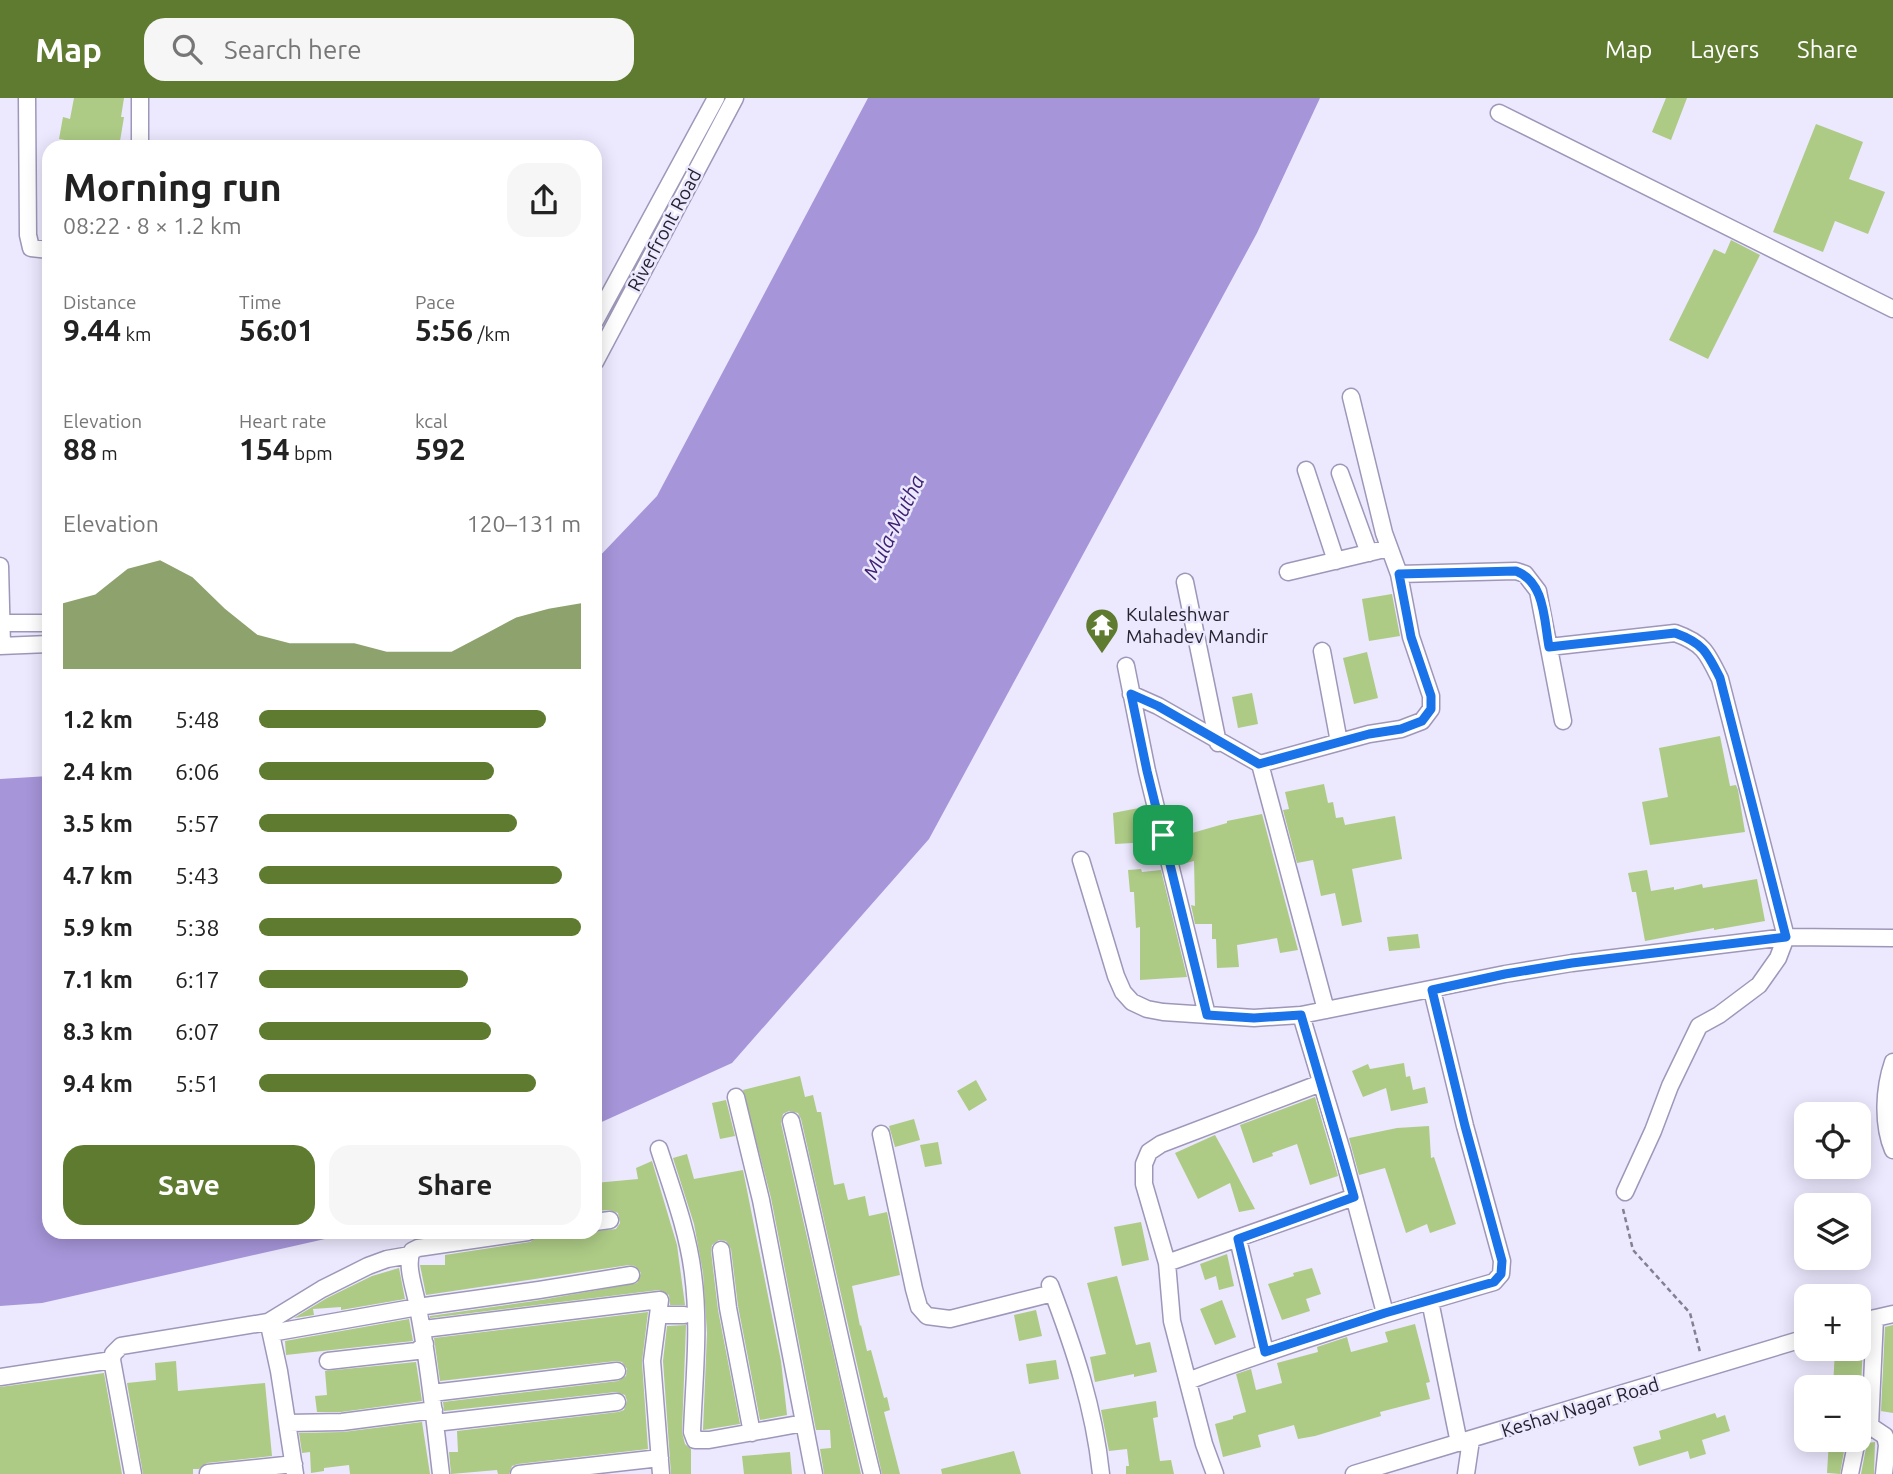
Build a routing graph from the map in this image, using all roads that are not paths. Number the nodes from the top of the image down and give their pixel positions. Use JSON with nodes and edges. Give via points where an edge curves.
{"nodes":[{"id":1,"x":27,"y":98,"type":"edge"},
{"id":2,"x":140,"y":98,"type":"edge"},
{"id":3,"x":716,"y":98,"type":"edge"},
{"id":4,"x":735,"y":98,"type":"edge"},
{"id":5,"x":1499,"y":113,"type":"dead end"},
{"id":6,"x":141,"y":140,"type":"edge"},
{"id":7,"x":647,"y":226,"type":"junction"},
{"id":8,"x":662,"y":234,"type":"junction"},
{"id":9,"x":42,"y":249,"type":"edge"},
{"id":10,"x":627,"y":262,"type":"junction"},
{"id":11,"x":642,"y":271,"type":"junction"},
{"id":12,"x":602,"y":308,"type":"edge"},
{"id":13,"x":1893,"y":309,"type":"edge"},
{"id":14,"x":602,"y":348,"type":"edge"},
{"id":15,"x":1350,"y":397,"type":"dead end"},
{"id":16,"x":1306,"y":470,"type":"dead end"},
{"id":17,"x":1340,"y":473,"type":"dead end"},
{"id":18,"x":1389,"y":548,"type":"junction"},
{"id":19,"x":1369,"y":553,"type":"junction"},
{"id":20,"x":1336,"y":561,"type":"junction"},
{"id":21,"x":0,"y":566,"type":"edge"},
{"id":22,"x":1288,"y":572,"type":"dead end"},
{"id":23,"x":1399,"y":574,"type":"junction"},
{"id":24,"x":1185,"y":582,"type":"dead end"},
{"id":25,"x":42,"y":623,"type":"edge"},
{"id":26,"x":1,"y":624,"type":"edge"},
{"id":27,"x":42,"y":644,"type":"edge"},
{"id":28,"x":1,"y":646,"type":"edge"},
{"id":29,"x":1549,"y":647,"type":"junction"},
{"id":30,"x":1322,"y":651,"type":"dead end"},
{"id":31,"x":1126,"y":666,"type":"dead end"},
{"id":32,"x":1131,"y":694,"type":"junction"},
{"id":33,"x":1563,"y":720,"type":"dead end"},
{"id":34,"x":1339,"y":742,"type":"junction"},
{"id":35,"x":1218,"y":743,"type":"junction"},
{"id":36,"x":1259,"y":764,"type":"junction"},
{"id":37,"x":1081,"y":860,"type":"dead end"},
{"id":38,"x":1786,"y":937,"type":"junction"},
{"id":39,"x":1893,"y":938,"type":"edge"},
{"id":40,"x":1432,"y":990,"type":"junction"},
{"id":41,"x":1326,"y":1010,"type":"junction"},
{"id":42,"x":1207,"y":1015,"type":"junction"},
{"id":43,"x":1301,"y":1015,"type":"junction"},
{"id":44,"x":1893,"y":1062,"type":"edge"},
{"id":45,"x":1321,"y":1083,"type":"junction"},
{"id":46,"x":736,"y":1097,"type":"dead end"},
{"id":47,"x":791,"y":1121,"type":"dead end"},
{"id":48,"x":881,"y":1134,"type":"dead end"},
{"id":49,"x":659,"y":1149,"type":"dead end"},
{"id":50,"x":1893,"y":1150,"type":"edge"},
{"id":51,"x":1625,"y":1192,"type":"road end"},
{"id":52,"x":1354,"y":1197,"type":"junction"},
{"id":53,"x":480,"y":1239,"type":"edge"},
{"id":54,"x":1238,"y":1239,"type":"junction"},
{"id":55,"x":721,"y":1250,"type":"dead end"},
{"id":56,"x":410,"y":1255,"type":"junction"},
{"id":57,"x":1167,"y":1262,"type":"junction"},
{"id":58,"x":631,"y":1275,"type":"dead end"},
{"id":59,"x":539,"y":1290,"type":"junction"},
{"id":60,"x":1430,"y":1301,"type":"junction"},
{"id":61,"x":418,"y":1307,"type":"junction"},
{"id":62,"x":1385,"y":1313,"type":"junction"},
{"id":63,"x":1893,"y":1314,"type":"edge"},
{"id":64,"x":658,"y":1315,"type":"junction"},
{"id":65,"x":684,"y":1315,"type":"dead end"},
{"id":66,"x":542,"y":1316,"type":"junction"},
{"id":67,"x":1875,"y":1318,"type":"junction"},
{"id":68,"x":1871,"y":1319,"type":"edge"},
{"id":69,"x":270,"y":1327,"type":"junction"},
{"id":70,"x":424,"y":1337,"type":"junction"},
{"id":71,"x":1794,"y":1342,"type":"edge"},
{"id":72,"x":1265,"y":1352,"type":"junction"},
{"id":73,"x":112,"y":1360,"type":"junction"},
{"id":74,"x":328,"y":1361,"type":"dead end"},
{"id":75,"x":617,"y":1371,"type":"dead end"},
{"id":76,"x":1869,"y":1375,"type":"edge"},
{"id":77,"x":0,"y":1377,"type":"edge"},
{"id":78,"x":1188,"y":1381,"type":"junction"},
{"id":79,"x":432,"y":1393,"type":"junction"},
{"id":80,"x":617,"y":1402,"type":"dead end"},
{"id":81,"x":434,"y":1417,"type":"junction"},
{"id":82,"x":288,"y":1423,"type":"junction"},
{"id":83,"x":804,"y":1423,"type":"junction"},
{"id":84,"x":752,"y":1433,"type":"junction"},
{"id":85,"x":1871,"y":1435,"type":"edge"},
{"id":86,"x":1465,"y":1441,"type":"junction"},
{"id":87,"x":1857,"y":1452,"type":"edge"},
{"id":88,"x":660,"y":1466,"type":"edge"},
{"id":89,"x":295,"y":1469,"type":"edge"},
{"id":90,"x":208,"y":1472,"type":"edge"},
{"id":91,"x":133,"y":1474,"type":"edge"},
{"id":92,"x":441,"y":1474,"type":"edge"},
{"id":93,"x":519,"y":1474,"type":"edge"},
{"id":94,"x":814,"y":1474,"type":"edge"},
{"id":95,"x":872,"y":1474,"type":"edge"},
{"id":96,"x":1101,"y":1474,"type":"edge"},
{"id":97,"x":1215,"y":1474,"type":"edge"},
{"id":98,"x":1354,"y":1474,"type":"edge"},
{"id":99,"x":1466,"y":1474,"type":"edge"},
{"id":100,"x":1850,"y":1474,"type":"edge"},
{"id":101,"x":1884,"y":1474,"type":"edge"}],
"edges":[{"from":1,"to":9,"type":"street","via":[[28,235],[31,248]]},
{"from":2,"to":6,"type":"street"},
{"from":3,"to":7,"type":"street","name":"Riverfront Road"},
{"from":4,"to":8,"type":"street","name":"Riverfront Road"},
{"from":5,"to":13,"type":"street"},
{"from":7,"to":8,"type":"street"},
{"from":7,"to":10,"type":"street","name":"Riverfront Road"},
{"from":8,"to":11,"type":"street","name":"Riverfront Road"},
{"from":10,"to":11,"type":"street"},
{"from":10,"to":12,"type":"street","name":"Riverfront Road"},
{"from":11,"to":14,"type":"street","name":"Riverfront Road"},
{"from":15,"to":18,"type":"street"},
{"from":16,"to":20,"type":"street"},
{"from":17,"to":19,"type":"street"},
{"from":18,"to":19,"type":"street"},
{"from":18,"to":23,"type":"street"},
{"from":19,"to":20,"type":"street"},
{"from":20,"to":22,"type":"street"},
{"from":21,"to":26,"type":"street"},
{"from":23,"to":29,"type":"street","via":[[1525,574],[1538,591]]},
{"from":23,"to":34,"type":"street","via":[[1431,709],[1422,721],[1401,729]]},
{"from":24,"to":35,"type":"street"},
{"from":25,"to":26,"type":"street"},
{"from":26,"to":28,"type":"street"},
{"from":27,"to":28,"type":"street"},
{"from":29,"to":33,"type":"street"},
{"from":29,"to":38,"type":"street","via":[[1675,633],[1694,640],[1707,653],[1720,678]]},
{"from":30,"to":34,"type":"street"},
{"from":31,"to":32,"type":"street"},
{"from":32,"to":35,"type":"street"},
{"from":32,"to":42,"type":"street"},
{"from":34,"to":36,"type":"street"},
{"from":35,"to":36,"type":"street"},
{"from":36,"to":41,"type":"street"},
{"from":37,"to":42,"type":"street","via":[[1123,992],[1147,1009]]},
{"from":38,"to":39,"type":"street"},
{"from":38,"to":40,"type":"street","via":[[1572,963]]},
{"from":38,"to":51,"type":"street","via":[[1759,985],[1699,1026]]},
{"from":40,"to":41,"type":"street"},
{"from":40,"to":60,"type":"street","via":[[1502,1261],[1501,1274],[1494,1282]]},
{"from":41,"to":43,"type":"street"},
{"from":42,"to":43,"type":"street"},
{"from":43,"to":45,"type":"street"},
{"from":44,"to":50,"type":"street","via":[[1886,1101]]},
{"from":45,"to":52,"type":"street"},
{"from":45,"to":57,"type":"street","via":[[1161,1144],[1149,1153],[1144,1184]]},
{"from":46,"to":83,"type":"street"},
{"from":47,"to":95,"type":"street"},
{"from":48,"to":96,"type":"street","via":[[919,1307],[927,1316],[950,1319],[1051,1288],[1080,1365]]},
{"from":49,"to":84,"type":"street","via":[[693,1274],[692,1432],[695,1440],[701,1441]]},
{"from":52,"to":54,"type":"street"},
{"from":52,"to":62,"type":"street"},
{"from":53,"to":56,"type":"street","via":[[418,1248]]},
{"from":54,"to":57,"type":"street"},
{"from":54,"to":72,"type":"street"},
{"from":55,"to":84,"type":"street"},
{"from":56,"to":61,"type":"street"},
{"from":56,"to":69,"type":"street","via":[[368,1266],[322,1289]]},
{"from":57,"to":78,"type":"street","via":[[1172,1321]]},
{"from":58,"to":59,"type":"street"},
{"from":59,"to":61,"type":"street"},
{"from":59,"to":66,"type":"street"},
{"from":60,"to":62,"type":"street"},
{"from":60,"to":86,"type":"street"},
{"from":61,"to":69,"type":"street"},
{"from":61,"to":70,"type":"street"},
{"from":62,"to":72,"type":"street"},
{"from":63,"to":67,"type":"street"},
{"from":64,"to":65,"type":"street"},
{"from":64,"to":66,"type":"street","via":[[660,1300]]},
{"from":64,"to":88,"type":"street","via":[[652,1362]]},
{"from":66,"to":70,"type":"street"},
{"from":67,"to":68,"type":"street"},
{"from":67,"to":76,"type":"street"},
{"from":69,"to":73,"type":"street","via":[[132,1342],[121,1346]]},
{"from":69,"to":82,"type":"street"},
{"from":70,"to":74,"type":"street","via":[[416,1351]]},
{"from":70,"to":79,"type":"street"},
{"from":71,"to":86,"type":"street","name":"Keshav Nagar Road"},
{"from":72,"to":78,"type":"street"},
{"from":73,"to":77,"type":"street"},
{"from":73,"to":91,"type":"street"},
{"from":75,"to":79,"type":"street"},
{"from":78,"to":97,"type":"street"},
{"from":79,"to":81,"type":"street"},
{"from":80,"to":81,"type":"street"},
{"from":81,"to":82,"type":"street"},
{"from":81,"to":92,"type":"street"},
{"from":82,"to":89,"type":"street"},
{"from":83,"to":84,"type":"street"},
{"from":83,"to":94,"type":"street"},
{"from":85,"to":101,"type":"street","via":[[1885,1437]]},
{"from":86,"to":98,"type":"street","name":"Keshav Nagar Road"},
{"from":86,"to":99,"type":"street"},
{"from":87,"to":100,"type":"street"},
{"from":88,"to":93,"type":"street"},
{"from":89,"to":90,"type":"street"}]}
